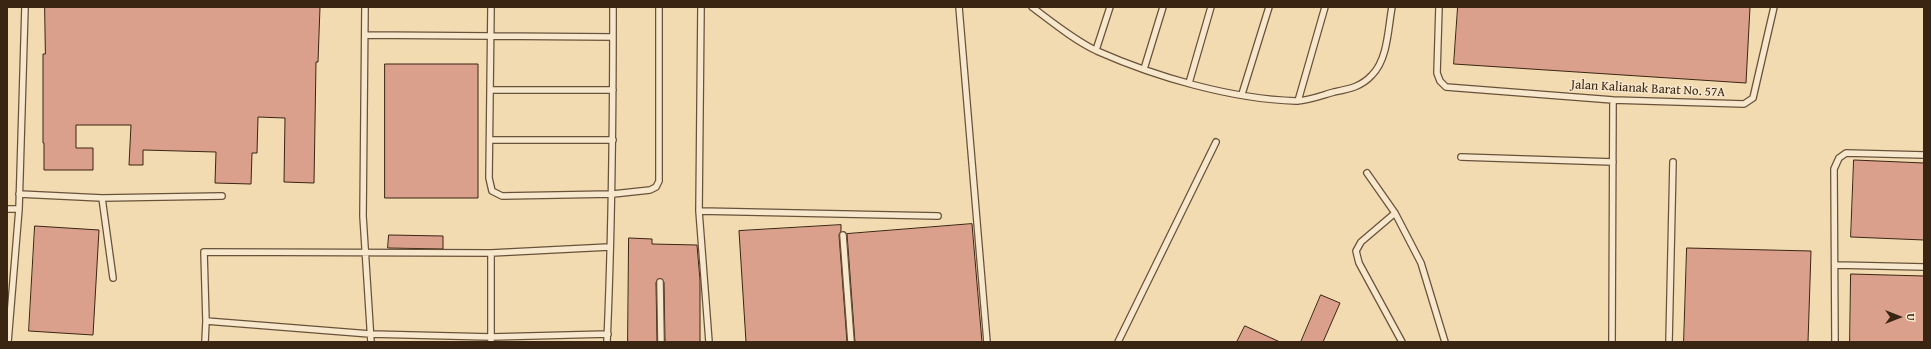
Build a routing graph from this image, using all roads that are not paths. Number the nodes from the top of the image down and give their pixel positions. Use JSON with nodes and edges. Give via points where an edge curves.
{"nodes":[{"id":1,"x":25,"y":7,"type":"edge"},
{"id":2,"x":365,"y":7,"type":"edge"},
{"id":3,"x":491,"y":7,"type":"edge"},
{"id":4,"x":613,"y":7,"type":"edge"},
{"id":5,"x":659,"y":7,"type":"edge"},
{"id":6,"x":701,"y":7,"type":"edge"},
{"id":7,"x":959,"y":7,"type":"edge"},
{"id":8,"x":1032,"y":7,"type":"edge"},
{"id":9,"x":1110,"y":7,"type":"edge"},
{"id":10,"x":1163,"y":7,"type":"edge"},
{"id":11,"x":1211,"y":7,"type":"edge"},
{"id":12,"x":1269,"y":7,"type":"edge"},
{"id":13,"x":1325,"y":7,"type":"edge"},
{"id":14,"x":1392,"y":7,"type":"edge"},
{"id":15,"x":1440,"y":7,"type":"edge"},
{"id":16,"x":1774,"y":7,"type":"edge"},
{"id":17,"x":365,"y":35,"type":"junction"},
{"id":18,"x":490,"y":37,"type":"junction"},
{"id":19,"x":613,"y":37,"type":"junction"},
{"id":20,"x":1096,"y":50,"type":"junction"},
{"id":21,"x":1144,"y":69,"type":"junction"},
{"id":22,"x":1190,"y":83,"type":"junction"},
{"id":23,"x":490,"y":90,"type":"junction"},
{"id":24,"x":613,"y":90,"type":"junction"},
{"id":25,"x":1242,"y":94,"type":"junction"},
{"id":26,"x":1613,"y":100,"type":"junction"},
{"id":27,"x":1298,"y":101,"type":"junction"},
{"id":28,"x":490,"y":140,"type":"junction"},
{"id":29,"x":613,"y":140,"type":"junction"},
{"id":30,"x":1216,"y":142,"type":"dead end"},
{"id":31,"x":1924,"y":155,"type":"edge"},
{"id":32,"x":1460,"y":157,"type":"dead end"},
{"id":33,"x":1613,"y":162,"type":"junction"},
{"id":34,"x":1673,"y":162,"type":"dead end"},
{"id":35,"x":1367,"y":173,"type":"dead end"},
{"id":36,"x":19,"y":194,"type":"junction"},
{"id":37,"x":613,"y":194,"type":"junction"},
{"id":38,"x":222,"y":196,"type":"dead end"},
{"id":39,"x":102,"y":198,"type":"junction"},
{"id":40,"x":7,"y":209,"type":"edge"},
{"id":41,"x":18,"y":209,"type":"junction"},
{"id":42,"x":699,"y":212,"type":"junction"},
{"id":43,"x":1395,"y":213,"type":"junction"},
{"id":44,"x":938,"y":216,"type":"dead end"},
{"id":45,"x":843,"y":235,"type":"dead end"},
{"id":46,"x":609,"y":247,"type":"junction"},
{"id":47,"x":365,"y":252,"type":"junction"},
{"id":48,"x":491,"y":253,"type":"junction"},
{"id":49,"x":1836,"y":265,"type":"junction"},
{"id":50,"x":1924,"y":267,"type":"edge"},
{"id":51,"x":113,"y":278,"type":"dead end"},
{"id":52,"x":660,"y":282,"type":"dead end"},
{"id":53,"x":206,"y":321,"type":"junction"},
{"id":54,"x":370,"y":334,"type":"junction"},
{"id":55,"x":608,"y":334,"type":"junction"},
{"id":56,"x":491,"y":339,"type":"edge"},
{"id":57,"x":8,"y":342,"type":"edge"},
{"id":58,"x":205,"y":342,"type":"edge"},
{"id":59,"x":371,"y":342,"type":"edge"},
{"id":60,"x":608,"y":342,"type":"edge"},
{"id":61,"x":661,"y":342,"type":"edge"},
{"id":62,"x":709,"y":342,"type":"edge"},
{"id":63,"x":851,"y":342,"type":"edge"},
{"id":64,"x":987,"y":342,"type":"edge"},
{"id":65,"x":1118,"y":342,"type":"edge"},
{"id":66,"x":1402,"y":342,"type":"edge"},
{"id":67,"x":1445,"y":342,"type":"edge"},
{"id":68,"x":1612,"y":342,"type":"edge"},
{"id":69,"x":1668,"y":342,"type":"edge"},
{"id":70,"x":1835,"y":342,"type":"edge"}],
"edges":[{"from":1,"to":36,"type":"lane"},
{"from":2,"to":17,"type":"lane"},
{"from":3,"to":18,"type":"lane"},
{"from":4,"to":19,"type":"lane"},
{"from":5,"to":37,"type":"lane","via":[[659,181],[656,187],[650,190]]},
{"from":6,"to":42,"type":"lane"},
{"from":7,"to":64,"type":"lane"},
{"from":8,"to":20,"type":"lane"},
{"from":9,"to":20,"type":"lane"},
{"from":10,"to":21,"type":"lane"},
{"from":11,"to":22,"type":"lane"},
{"from":12,"to":25,"type":"lane"},
{"from":13,"to":27,"type":"lane"},
{"from":14,"to":27,"type":"lane","via":[[1380,65],[1372,76],[1358,87]]},
{"from":15,"to":26,"type":"lane","name":"Jalan Kalianak Barat No. 57A","via":[[1437,73],[1446,87]]},
{"from":16,"to":26,"type":"lane","name":"Jalan Kalianak Barat No. 57A","via":[[1753,98],[1744,104]]},
{"from":17,"to":18,"type":"lane"},
{"from":17,"to":47,"type":"lane"},
{"from":18,"to":19,"type":"lane"},
{"from":18,"to":23,"type":"lane"},
{"from":19,"to":24,"type":"lane"},
{"from":20,"to":21,"type":"lane"},
{"from":21,"to":22,"type":"lane"},
{"from":22,"to":25,"type":"lane"},
{"from":23,"to":24,"type":"lane"},
{"from":23,"to":28,"type":"lane"},
{"from":24,"to":29,"type":"lane"},
{"from":25,"to":27,"type":"lane"},
{"from":26,"to":33,"type":"lane"},
{"from":28,"to":29,"type":"lane"},
{"from":28,"to":37,"type":"lane","via":[[490,184],[492,191],[502,196]]},
{"from":29,"to":37,"type":"lane"},
{"from":30,"to":65,"type":"lane"},
{"from":31,"to":49,"type":"lane","via":[[1846,153],[1839,158],[1834,169]]},
{"from":32,"to":33,"type":"lane"},
{"from":33,"to":68,"type":"lane"},
{"from":34,"to":69,"type":"lane"},
{"from":35,"to":43,"type":"lane"},
{"from":36,"to":39,"type":"lane"},
{"from":36,"to":41,"type":"lane"},
{"from":37,"to":46,"type":"lane"},
{"from":38,"to":39,"type":"lane"},
{"from":39,"to":51,"type":"lane"},
{"from":40,"to":41,"type":"lane"},
{"from":41,"to":57,"type":"lane"},
{"from":42,"to":44,"type":"lane"},
{"from":42,"to":62,"type":"lane"},
{"from":43,"to":66,"type":"lane","via":[[1361,242],[1356,251],[1359,263]]},
{"from":43,"to":67,"type":"lane","via":[[1421,263]]},
{"from":45,"to":63,"type":"lane"},
{"from":46,"to":48,"type":"lane"},
{"from":46,"to":55,"type":"lane"},
{"from":47,"to":48,"type":"lane"},
{"from":47,"to":53,"type":"lane","via":[[204,252]]},
{"from":47,"to":54,"type":"lane"},
{"from":48,"to":56,"type":"lane"},
{"from":49,"to":50,"type":"lane"},
{"from":49,"to":70,"type":"lane"},
{"from":52,"to":61,"type":"lane"},
{"from":53,"to":54,"type":"lane"},
{"from":53,"to":58,"type":"lane"},
{"from":54,"to":56,"type":"lane"},
{"from":54,"to":59,"type":"lane"},
{"from":55,"to":56,"type":"lane"},
{"from":55,"to":60,"type":"lane"}]}
